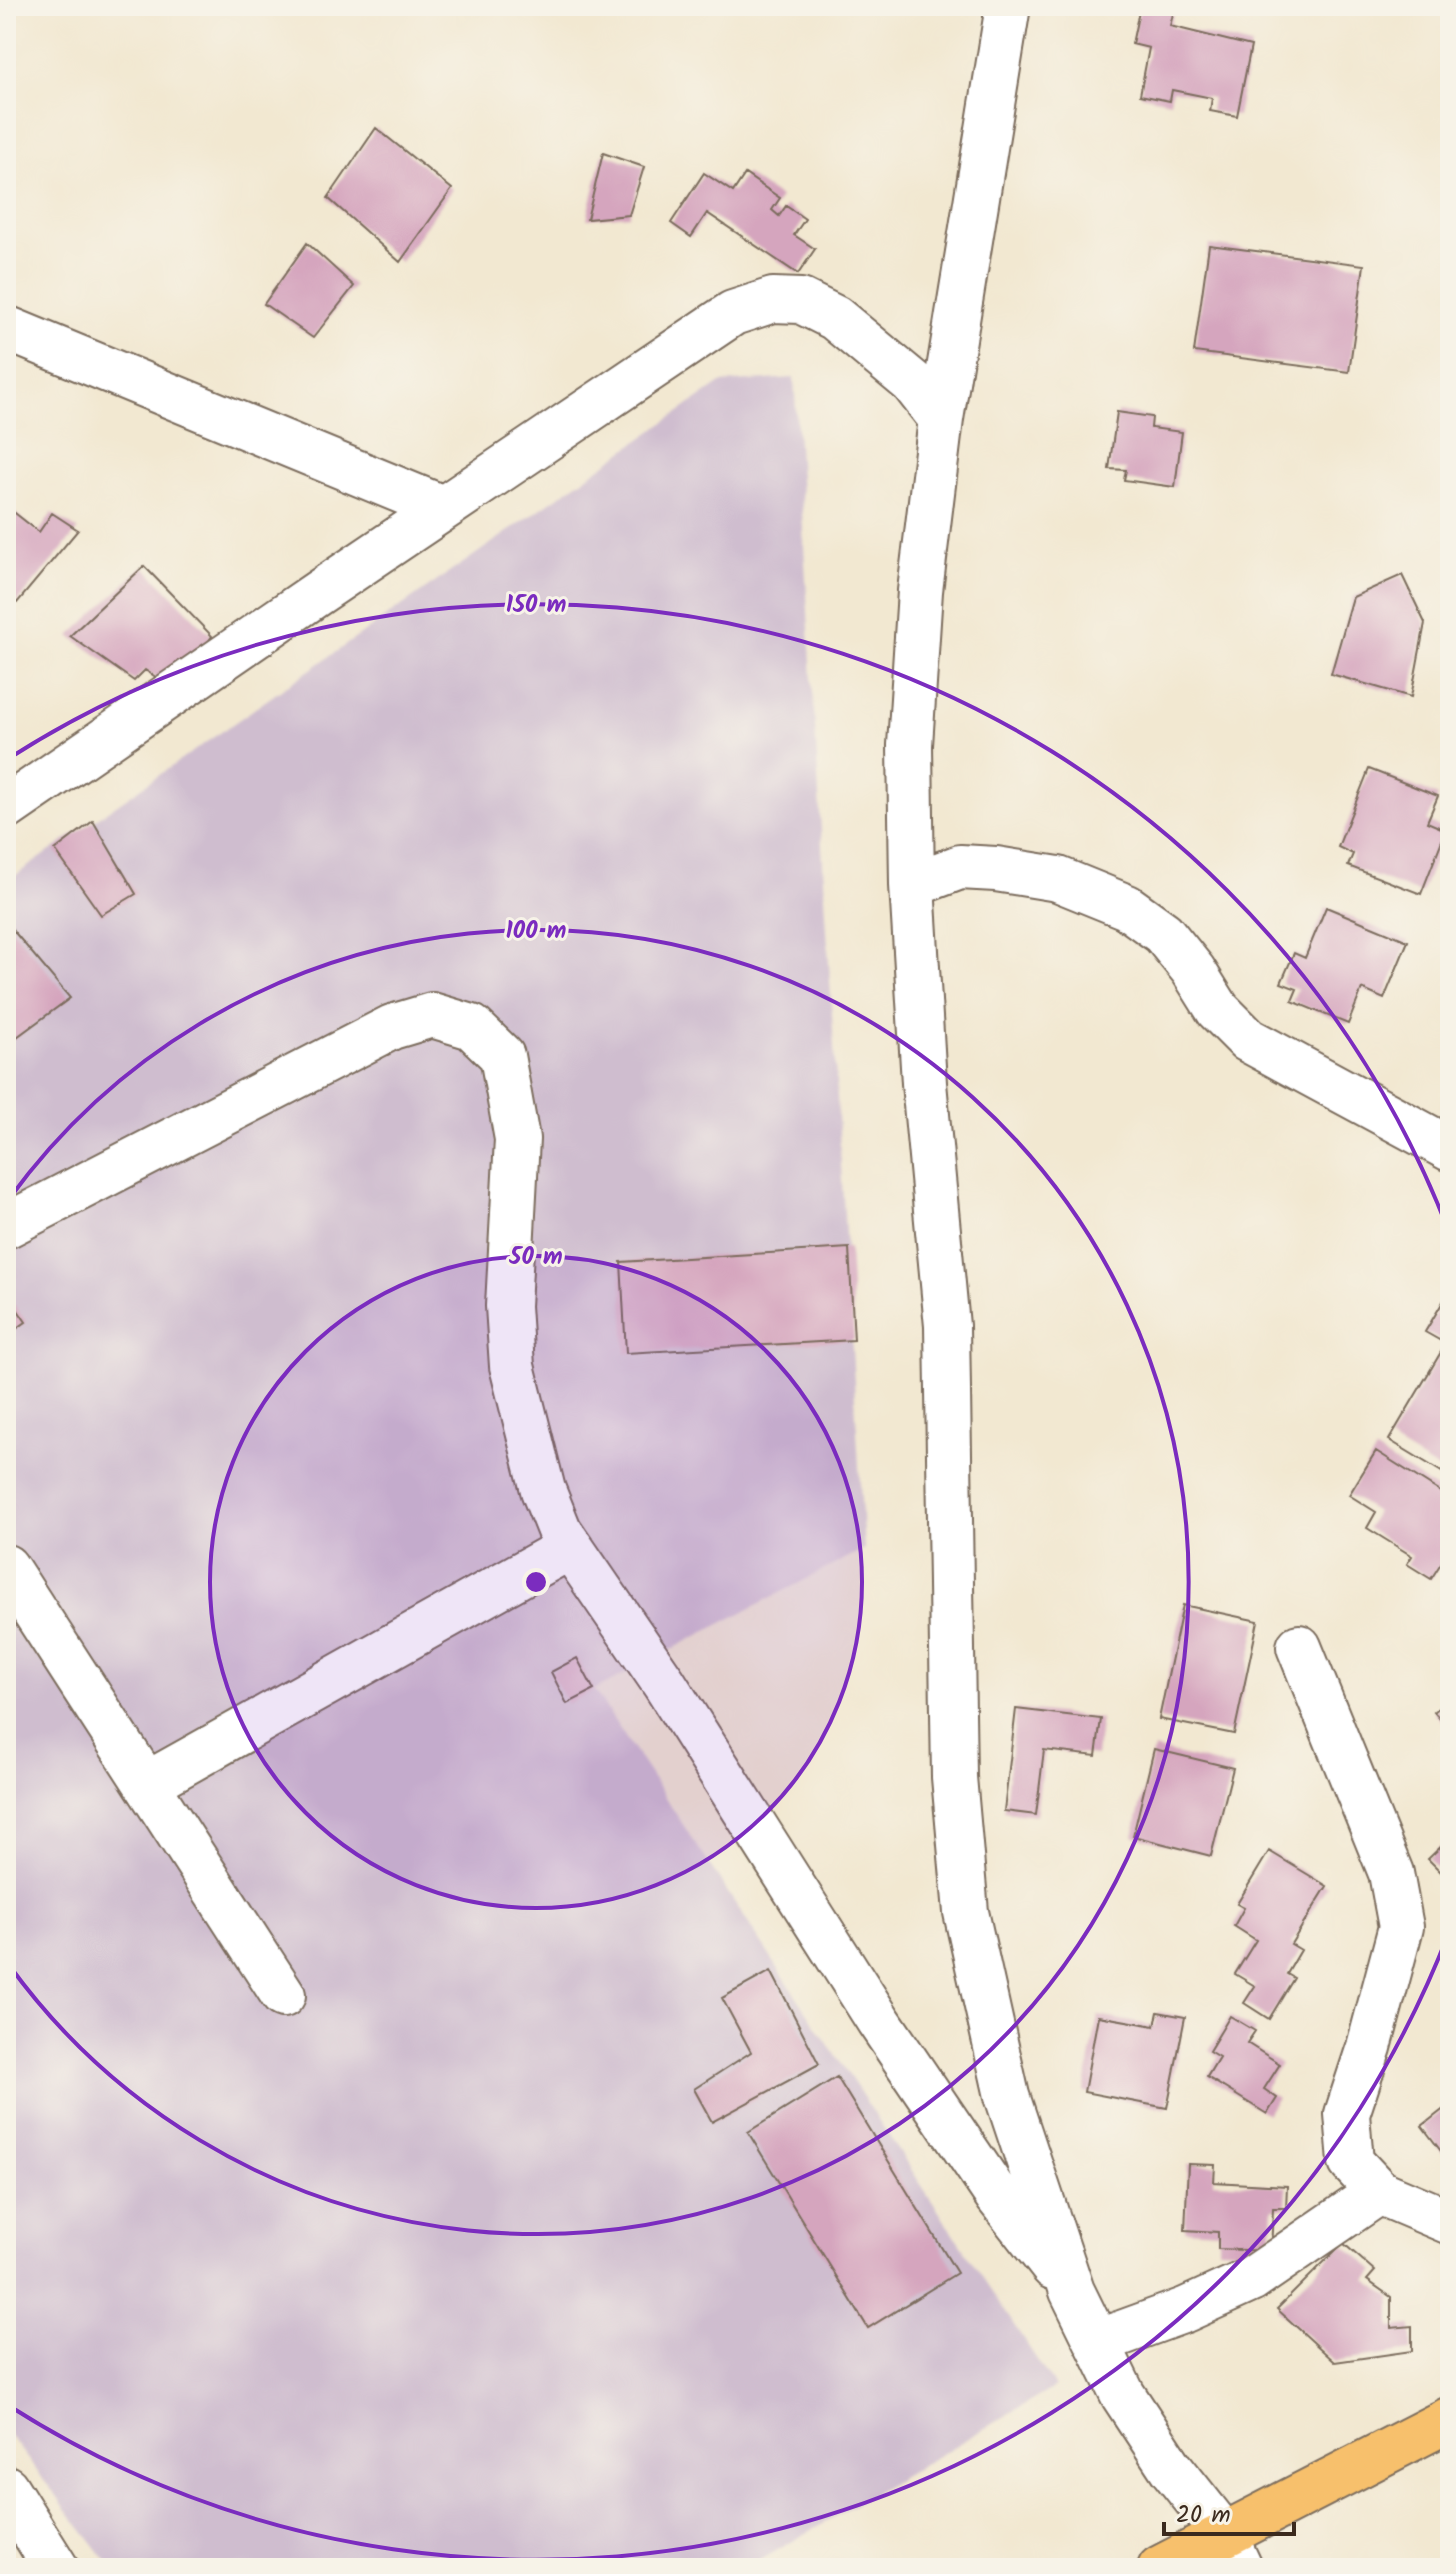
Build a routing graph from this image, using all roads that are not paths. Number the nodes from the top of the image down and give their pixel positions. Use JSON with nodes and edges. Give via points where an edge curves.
{"nodes":[{"id":1,"x":1008,"y":6,"type":"edge"},
{"id":2,"x":6,"y":328,"type":"edge"},
{"id":3,"x":941,"y":419,"type":"junction"},
{"id":4,"x":443,"y":508,"type":"junction"},
{"id":5,"x":6,"y":808,"type":"edge"},
{"id":6,"x":912,"y":885,"type":"junction"},
{"id":7,"x":1450,"y":1149,"type":"edge"},
{"id":8,"x":6,"y":1226,"type":"edge"},
{"id":9,"x":570,"y":1547,"type":"junction"},
{"id":10,"x":6,"y":1567,"type":"edge"},
{"id":11,"x":1299,"y":1647,"type":"dead end"},
{"id":12,"x":147,"y":1784,"type":"junction"},
{"id":13,"x":283,"y":1995,"type":"dead end"},
{"id":14,"x":1379,"y":2192,"type":"junction"},
{"id":15,"x":1450,"y":2222,"type":"edge"},
{"id":16,"x":1072,"y":2291,"type":"junction"},
{"id":17,"x":1097,"y":2342,"type":"junction"},
{"id":18,"x":1450,"y":2419,"type":"edge"},
{"id":19,"x":6,"y":2488,"type":"edge"},
{"id":20,"x":1233,"y":2552,"type":"edge"},
{"id":21,"x":56,"y":2568,"type":"edge"},
{"id":22,"x":1160,"y":2568,"type":"edge"}],
"edges":[{"from":1,"to":3,"type":"street"},
{"from":2,"to":4,"type":"street"},
{"from":3,"to":4,"type":"street","via":[[912,382],[835,318],[801,301],[773,300],[733,313]]},
{"from":3,"to":6,"type":"street","via":[[910,745]]},
{"from":4,"to":5,"type":"street"},
{"from":6,"to":7,"type":"street","via":[[960,867],[996,869],[1058,879],[1127,907],[1163,933],[1218,1010],[1248,1040]]},
{"from":6,"to":16,"type":"street","via":[[947,1326],[954,1777],[966,1912],[1007,2096]]},
{"from":8,"to":9,"type":"street","via":[[392,1027],[432,1015],[472,1027],[502,1056],[505,1069],[517,1139],[508,1306],[512,1366],[543,1490]]},
{"from":9,"to":12,"type":"street"},
{"from":9,"to":16,"type":"street","via":[[664,1683],[936,2107]]},
{"from":10,"to":12,"type":"street"},
{"from":11,"to":14,"type":"street","via":[[1391,1873],[1401,1927],[1347,2114],[1351,2162]]},
{"from":12,"to":13,"type":"street"},
{"from":14,"to":15,"type":"street"},
{"from":14,"to":17,"type":"street","via":[[1251,2280]]},
{"from":16,"to":17,"type":"street"},
{"from":17,"to":20,"type":"street","via":[[1123,2395]]},
{"from":18,"to":20,"type":"main road"},
{"from":19,"to":21,"type":"street"},
{"from":20,"to":22,"type":"main road"}]}
